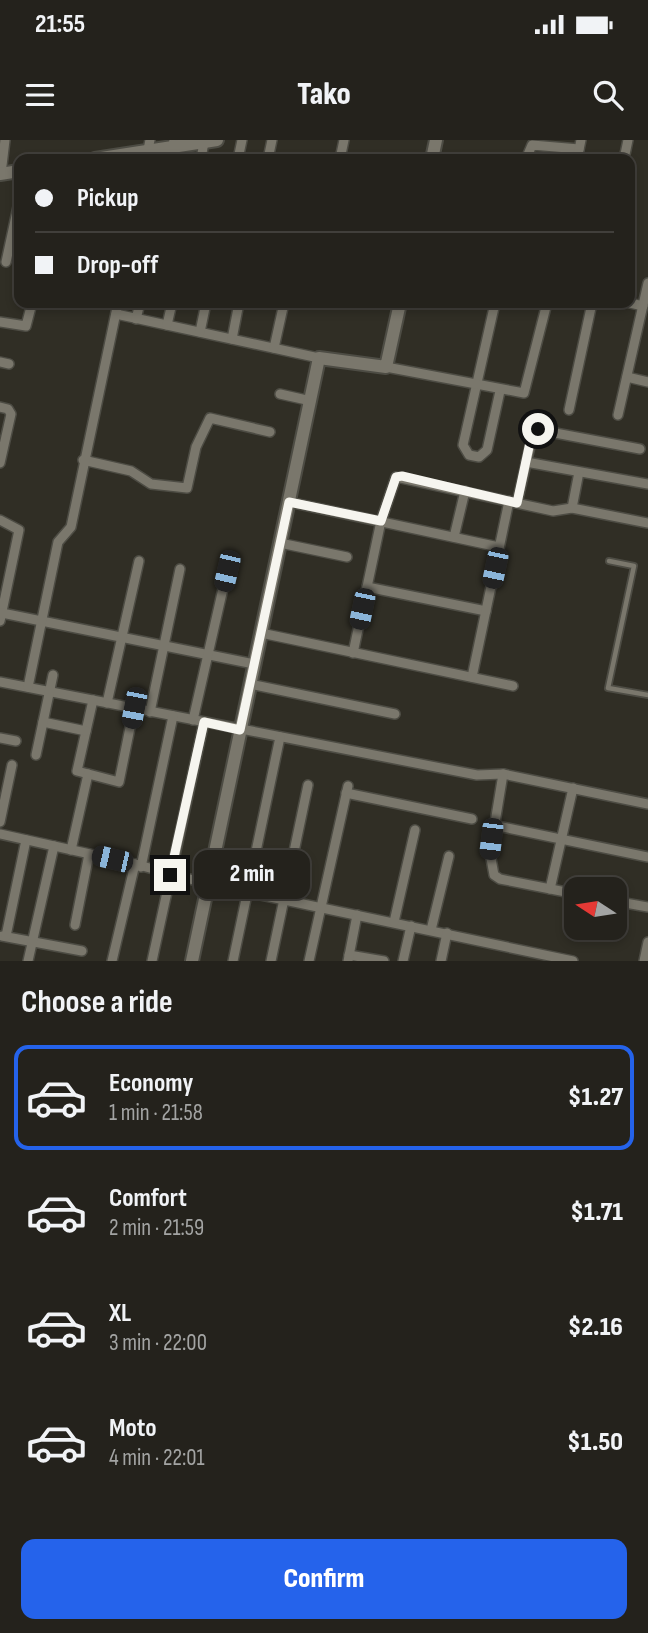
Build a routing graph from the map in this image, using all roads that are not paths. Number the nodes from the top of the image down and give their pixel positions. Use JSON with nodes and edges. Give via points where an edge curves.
{"nodes":[{"id":1,"x":5,"y":140,"type":"edge"},
{"id":2,"x":209,"y":141,"type":"edge"},
{"id":3,"x":172,"y":149,"type":"edge"},
{"id":4,"x":148,"y":150,"type":"edge"},
{"id":5,"x":579,"y":150,"type":"edge"},
{"id":6,"x":124,"y":154,"type":"edge"},
{"id":7,"x":528,"y":154,"type":"edge"},
{"id":8,"x":0,"y":174,"type":"edge"},
{"id":9,"x":14,"y":225,"type":"edge"},
{"id":10,"x":6,"y":262,"type":"dead end"},
{"id":11,"x":648,"y":283,"type":"edge"},
{"id":12,"x":635,"y":304,"type":"edge"},
{"id":13,"x":643,"y":306,"type":"junction"},
{"id":14,"x":31,"y":308,"type":"edge"},
{"id":15,"x":117,"y":308,"type":"edge"},
{"id":16,"x":139,"y":308,"type":"edge"},
{"id":17,"x":171,"y":308,"type":"edge"},
{"id":18,"x":205,"y":308,"type":"edge"},
{"id":19,"x":238,"y":308,"type":"edge"},
{"id":20,"x":283,"y":308,"type":"edge"},
{"id":21,"x":399,"y":308,"type":"edge"},
{"id":22,"x":494,"y":308,"type":"edge"},
{"id":23,"x":546,"y":308,"type":"edge"},
{"id":24,"x":591,"y":308,"type":"edge"},
{"id":25,"x":116,"y":314,"type":"junction"},
{"id":26,"x":136,"y":319,"type":"junction"},
{"id":27,"x":0,"y":322,"type":"edge"},
{"id":28,"x":167,"y":325,"type":"junction"},
{"id":29,"x":200,"y":332,"type":"junction"},
{"id":30,"x":232,"y":339,"type":"junction"},
{"id":31,"x":274,"y":348,"type":"junction"},
{"id":32,"x":319,"y":358,"type":"junction"},
{"id":33,"x":386,"y":367,"type":"junction"},
{"id":34,"x":627,"y":377,"type":"junction"},
{"id":35,"x":648,"y":382,"type":"edge"},
{"id":36,"x":477,"y":386,"type":"junction"},
{"id":37,"x":500,"y":391,"type":"junction"},
{"id":38,"x":281,"y":394,"type":"dead end"},
{"id":39,"x":311,"y":401,"type":"junction"},
{"id":40,"x":0,"y":407,"type":"edge"},
{"id":41,"x":569,"y":410,"type":"dead end"},
{"id":42,"x":618,"y":415,"type":"dead end"},
{"id":43,"x":3,"y":432,"type":"edge"},
{"id":44,"x":270,"y":432,"type":"dead end"},
{"id":45,"x":640,"y":449,"type":"dead end"},
{"id":46,"x":83,"y":460,"type":"junction"},
{"id":47,"x":526,"y":462,"type":"junction"},
{"id":48,"x":0,"y":463,"type":"edge"},
{"id":49,"x":579,"y":472,"type":"junction"},
{"id":50,"x":648,"y":484,"type":"edge"},
{"id":51,"x":465,"y":491,"type":"junction"},
{"id":52,"x":289,"y":502,"type":"junction"},
{"id":53,"x":513,"y":502,"type":"junction"},
{"id":54,"x":572,"y":508,"type":"junction"},
{"id":55,"x":0,"y":520,"type":"edge"},
{"id":56,"x":381,"y":521,"type":"junction"},
{"id":57,"x":648,"y":522,"type":"edge"},
{"id":58,"x":454,"y":537,"type":"junction"},
{"id":59,"x":280,"y":543,"type":"junction"},
{"id":60,"x":499,"y":547,"type":"junction"},
{"id":61,"x":347,"y":556,"type":"dead end"},
{"id":62,"x":139,"y":561,"type":"dead end"},
{"id":63,"x":609,"y":561,"type":"dead end"},
{"id":64,"x":180,"y":569,"type":"dead end"},
{"id":65,"x":227,"y":571,"type":"dead end"},
{"id":66,"x":367,"y":587,"type":"junction"},
{"id":67,"x":486,"y":611,"type":"junction"},
{"id":68,"x":1,"y":617,"type":"edge"},
{"id":69,"x":41,"y":621,"type":"junction"},
{"id":70,"x":261,"y":633,"type":"junction"},
{"id":71,"x":122,"y":637,"type":"junction"},
{"id":72,"x":164,"y":645,"type":"junction"},
{"id":73,"x":353,"y":653,"type":"junction"},
{"id":74,"x":208,"y":654,"type":"junction"},
{"id":75,"x":254,"y":664,"type":"junction"},
{"id":76,"x":53,"y":675,"type":"dead end"},
{"id":77,"x":472,"y":677,"type":"junction"},
{"id":78,"x":0,"y":682,"type":"edge"},
{"id":79,"x":250,"y":684,"type":"junction"},
{"id":80,"x":513,"y":686,"type":"dead end"},
{"id":81,"x":27,"y":687,"type":"junction"},
{"id":82,"x":49,"y":691,"type":"junction"},
{"id":83,"x":648,"y":695,"type":"edge"},
{"id":84,"x":93,"y":700,"type":"junction"},
{"id":85,"x":107,"y":703,"type":"junction"},
{"id":86,"x":134,"y":708,"type":"junction"},
{"id":87,"x":150,"y":712,"type":"junction"},
{"id":88,"x":395,"y":714,"type":"dead end"},
{"id":89,"x":173,"y":716,"type":"junction"},
{"id":90,"x":193,"y":720,"type":"junction"},
{"id":91,"x":43,"y":722,"type":"junction"},
{"id":92,"x":204,"y":722,"type":"junction"},
{"id":93,"x":240,"y":730,"type":"junction"},
{"id":94,"x":86,"y":731,"type":"junction"},
{"id":95,"x":280,"y":737,"type":"junction"},
{"id":96,"x":0,"y":738,"type":"edge"},
{"id":97,"x":16,"y":741,"type":"dead end"},
{"id":98,"x":36,"y":755,"type":"dead end"},
{"id":99,"x":12,"y":765,"type":"dead end"},
{"id":100,"x":88,"y":774,"type":"junction"},
{"id":101,"x":503,"y":774,"type":"junction"},
{"id":102,"x":308,"y":785,"type":"dead end"},
{"id":103,"x":573,"y":788,"type":"junction"},
{"id":104,"x":648,"y":804,"type":"edge"},
{"id":105,"x":472,"y":819,"type":"dead end"},
{"id":106,"x":0,"y":822,"type":"edge"},
{"id":107,"x":493,"y":825,"type":"junction"},
{"id":108,"x":415,"y":830,"type":"dead end"},
{"id":109,"x":0,"y":834,"type":"edge"},
{"id":110,"x":560,"y":839,"type":"junction"},
{"id":111,"x":26,"y":840,"type":"junction"},
{"id":112,"x":54,"y":846,"type":"junction"},
{"id":113,"x":71,"y":850,"type":"junction"},
{"id":114,"x":89,"y":854,"type":"junction"},
{"id":115,"x":449,"y":856,"type":"dead end"},
{"id":116,"x":648,"y":857,"type":"edge"},
{"id":117,"x":138,"y":865,"type":"junction"},
{"id":118,"x":170,"y":875,"type":"junction"},
{"id":119,"x":208,"y":884,"type":"junction"},
{"id":120,"x":550,"y":889,"type":"junction"},
{"id":121,"x":247,"y":892,"type":"junction"},
{"id":122,"x":564,"y":892,"type":"edge"},
{"id":123,"x":284,"y":900,"type":"junction"},
{"id":124,"x":627,"y":903,"type":"edge"},
{"id":125,"x":648,"y":907,"type":"edge"},
{"id":126,"x":321,"y":908,"type":"junction"},
{"id":127,"x":357,"y":915,"type":"junction"},
{"id":128,"x":394,"y":922,"type":"junction"},
{"id":129,"x":75,"y":925,"type":"dead end"},
{"id":130,"x":411,"y":926,"type":"junction"},
{"id":131,"x":431,"y":930,"type":"junction"},
{"id":132,"x":447,"y":933,"type":"junction"},
{"id":133,"x":3,"y":936,"type":"edge"},
{"id":134,"x":32,"y":941,"type":"junction"},
{"id":135,"x":648,"y":942,"type":"edge"},
{"id":136,"x":82,"y":951,"type":"dead end"},
{"id":137,"x":348,"y":958,"type":"edge"},
{"id":138,"x":28,"y":961,"type":"edge"},
{"id":139,"x":112,"y":961,"type":"edge"},
{"id":140,"x":152,"y":961,"type":"edge"},
{"id":141,"x":192,"y":961,"type":"edge"},
{"id":142,"x":233,"y":961,"type":"edge"},
{"id":143,"x":271,"y":961,"type":"edge"},
{"id":144,"x":309,"y":961,"type":"edge"},
{"id":145,"x":384,"y":961,"type":"edge"},
{"id":146,"x":403,"y":961,"type":"edge"},
{"id":147,"x":441,"y":961,"type":"edge"},
{"id":148,"x":573,"y":961,"type":"edge"},
{"id":149,"x":644,"y":961,"type":"edge"}],
"edges":[{"from":1,"to":8,"type":"street"},
{"from":2,"to":3,"type":"street"},
{"from":3,"to":4,"type":"street"},
{"from":4,"to":6,"type":"street"},
{"from":5,"to":7,"type":"street","via":[[540,144],[532,145]]},
{"from":9,"to":10,"type":"street"},
{"from":11,"to":13,"type":"street"},
{"from":12,"to":13,"type":"street"},
{"from":13,"to":34,"type":"street"},
{"from":14,"to":27,"type":"street","via":[[26,326]]},
{"from":15,"to":25,"type":"street"},
{"from":16,"to":26,"type":"street"},
{"from":17,"to":28,"type":"street"},
{"from":18,"to":29,"type":"street"},
{"from":19,"to":30,"type":"street"},
{"from":20,"to":31,"type":"street"},
{"from":21,"to":33,"type":"street"},
{"from":22,"to":36,"type":"street"},
{"from":23,"to":37,"type":"street","via":[[524,393]]},
{"from":24,"to":41,"type":"street"},
{"from":25,"to":26,"type":"street"},
{"from":25,"to":46,"type":"street"},
{"from":26,"to":28,"type":"street"},
{"from":28,"to":29,"type":"street"},
{"from":29,"to":30,"type":"street"},
{"from":30,"to":31,"type":"street"},
{"from":31,"to":32,"type":"street"},
{"from":32,"to":33,"type":"street"},
{"from":32,"to":39,"type":"street"},
{"from":33,"to":36,"type":"street"},
{"from":34,"to":35,"type":"street"},
{"from":34,"to":42,"type":"street"},
{"from":36,"to":37,"type":"street"},
{"from":36,"to":37,"type":"street","via":[[463,444],[469,455],[479,457],[487,450]]},
{"from":38,"to":39,"type":"street"},
{"from":39,"to":52,"type":"street"},
{"from":40,"to":43,"type":"street","via":[[11,414]]},
{"from":43,"to":48,"type":"street"},
{"from":44,"to":46,"type":"street","via":[[210,418],[196,447],[187,488],[151,484],[131,471]]},
{"from":45,"to":47,"type":"street","via":[[534,429]]},
{"from":46,"to":69,"type":"street","via":[[71,527],[58,542]]},
{"from":47,"to":49,"type":"street"},
{"from":47,"to":53,"type":"street"},
{"from":49,"to":50,"type":"street"},
{"from":49,"to":54,"type":"street"},
{"from":51,"to":53,"type":"street"},
{"from":51,"to":56,"type":"street","via":[[396,477]]},
{"from":51,"to":58,"type":"street"},
{"from":52,"to":56,"type":"street"},
{"from":52,"to":59,"type":"street"},
{"from":53,"to":54,"type":"street","via":[[553,511]]},
{"from":53,"to":60,"type":"street"},
{"from":54,"to":57,"type":"street"},
{"from":55,"to":68,"type":"street","via":[[19,530]]},
{"from":56,"to":58,"type":"street"},
{"from":56,"to":66,"type":"street"},
{"from":58,"to":60,"type":"street"},
{"from":59,"to":61,"type":"street"},
{"from":59,"to":70,"type":"street"},
{"from":60,"to":67,"type":"street"},
{"from":62,"to":71,"type":"street"},
{"from":63,"to":83,"type":"lane","via":[[634,566],[608,688]]},
{"from":64,"to":72,"type":"street"},
{"from":65,"to":74,"type":"street"},
{"from":66,"to":67,"type":"street"},
{"from":66,"to":73,"type":"street"},
{"from":67,"to":77,"type":"street"},
{"from":68,"to":69,"type":"street"},
{"from":69,"to":71,"type":"street"},
{"from":69,"to":81,"type":"street"},
{"from":70,"to":73,"type":"street"},
{"from":70,"to":75,"type":"street"},
{"from":71,"to":72,"type":"street"},
{"from":71,"to":85,"type":"street"},
{"from":72,"to":74,"type":"street"},
{"from":72,"to":87,"type":"street"},
{"from":73,"to":77,"type":"street"},
{"from":74,"to":75,"type":"street"},
{"from":74,"to":90,"type":"street"},
{"from":75,"to":79,"type":"street"},
{"from":76,"to":82,"type":"street"},
{"from":77,"to":80,"type":"street"},
{"from":78,"to":81,"type":"street"},
{"from":79,"to":88,"type":"street"},
{"from":79,"to":93,"type":"street"},
{"from":81,"to":82,"type":"street"},
{"from":82,"to":84,"type":"street"},
{"from":82,"to":91,"type":"street"},
{"from":84,"to":85,"type":"street"},
{"from":84,"to":94,"type":"street"},
{"from":85,"to":86,"type":"street"},
{"from":86,"to":87,"type":"street"},
{"from":86,"to":100,"type":"street","via":[[119,782]]},
{"from":87,"to":89,"type":"street"},
{"from":89,"to":90,"type":"street"},
{"from":89,"to":117,"type":"street"},
{"from":90,"to":92,"type":"street"},
{"from":91,"to":94,"type":"street"},
{"from":91,"to":98,"type":"street"},
{"from":92,"to":93,"type":"street"},
{"from":92,"to":118,"type":"street"},
{"from":93,"to":95,"type":"street"},
{"from":93,"to":119,"type":"street"},
{"from":94,"to":100,"type":"street","via":[[77,771]]},
{"from":95,"to":101,"type":"street","via":[[477,775]]},
{"from":95,"to":121,"type":"street"},
{"from":96,"to":97,"type":"street"},
{"from":99,"to":106,"type":"street"},
{"from":100,"to":113,"type":"street"},
{"from":101,"to":103,"type":"street"},
{"from":101,"to":107,"type":"street"},
{"from":102,"to":123,"type":"street"},
{"from":103,"to":104,"type":"street"},
{"from":103,"to":110,"type":"street"},
{"from":105,"to":126,"type":"street","via":[[347,789]]},
{"from":107,"to":110,"type":"street"},
{"from":107,"to":120,"type":"street","via":[[489,853],[494,875]]},
{"from":108,"to":128,"type":"street"},
{"from":109,"to":111,"type":"street"},
{"from":110,"to":116,"type":"street"},
{"from":110,"to":120,"type":"street"},
{"from":111,"to":112,"type":"street"},
{"from":111,"to":133,"type":"street"},
{"from":112,"to":113,"type":"street"},
{"from":112,"to":134,"type":"street"},
{"from":113,"to":114,"type":"street"},
{"from":114,"to":117,"type":"street"},
{"from":114,"to":129,"type":"street"},
{"from":115,"to":131,"type":"street"},
{"from":117,"to":118,"type":"street"},
{"from":117,"to":139,"type":"street"},
{"from":118,"to":119,"type":"street"},
{"from":118,"to":140,"type":"street"},
{"from":119,"to":121,"type":"street"},
{"from":119,"to":141,"type":"street"},
{"from":120,"to":122,"type":"street"},
{"from":121,"to":123,"type":"street"},
{"from":121,"to":142,"type":"street"},
{"from":123,"to":126,"type":"street"},
{"from":123,"to":143,"type":"street"},
{"from":124,"to":125,"type":"street"},
{"from":126,"to":127,"type":"street"},
{"from":126,"to":144,"type":"street"},
{"from":127,"to":128,"type":"street"},
{"from":127,"to":137,"type":"street"},
{"from":128,"to":130,"type":"street"},
{"from":130,"to":131,"type":"street"},
{"from":130,"to":146,"type":"street"},
{"from":131,"to":132,"type":"street"},
{"from":132,"to":147,"type":"street"},
{"from":132,"to":148,"type":"street"},
{"from":133,"to":134,"type":"street"},
{"from":134,"to":136,"type":"street"},
{"from":134,"to":138,"type":"street"},
{"from":135,"to":149,"type":"street"},
{"from":137,"to":145,"type":"street"}]}
